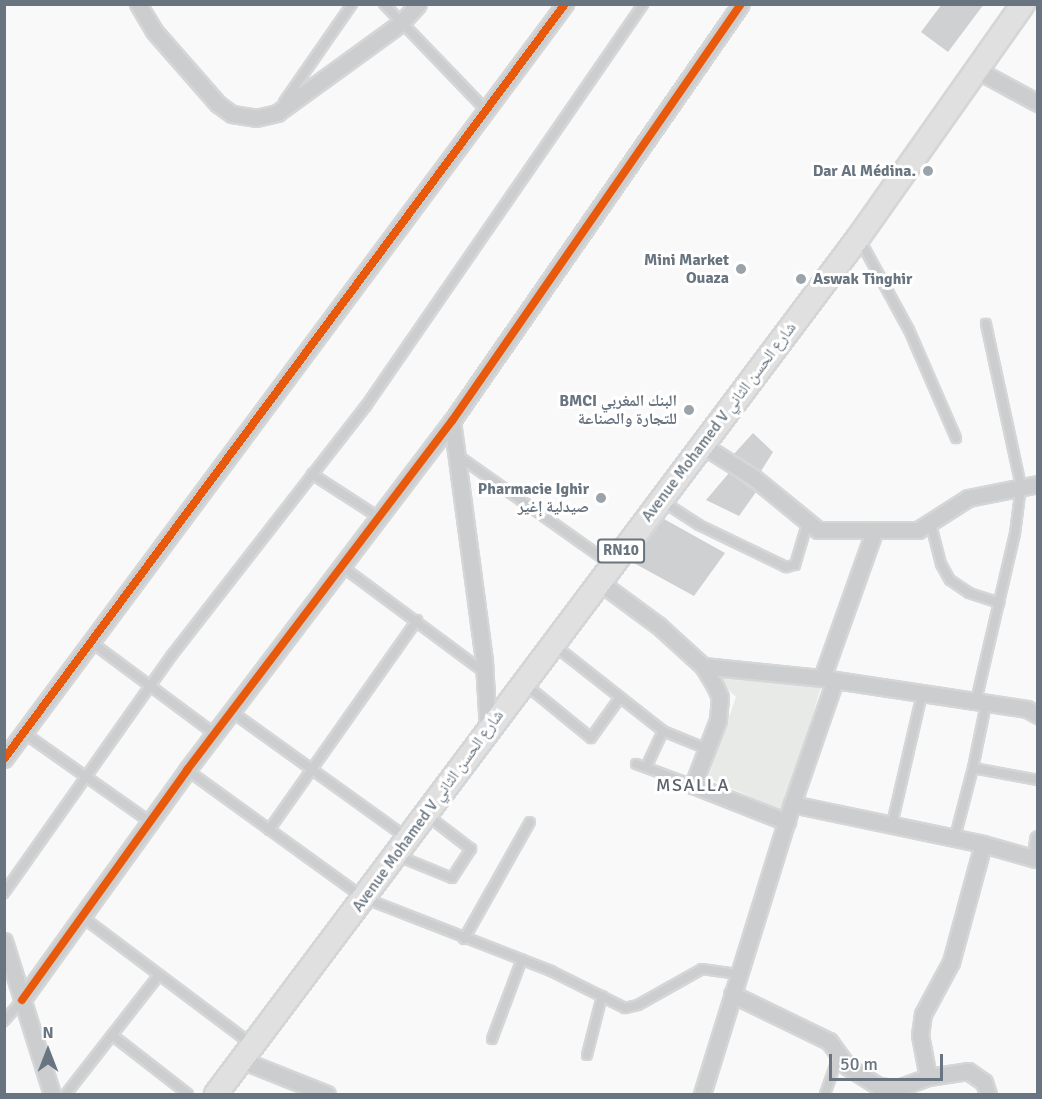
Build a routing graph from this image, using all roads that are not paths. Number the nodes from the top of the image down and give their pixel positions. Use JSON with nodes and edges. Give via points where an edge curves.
{"nodes":[{"id":1,"x":138,"y":4,"type":"edge"},
{"id":2,"x":351,"y":4,"type":"edge"},
{"id":3,"x":384,"y":4,"type":"edge"},
{"id":4,"x":418,"y":4,"type":"edge"},
{"id":5,"x":565,"y":4,"type":"edge"},
{"id":6,"x":643,"y":4,"type":"edge"},
{"id":7,"x":741,"y":4,"type":"edge"},
{"id":8,"x":1023,"y":4,"type":"edge"},
{"id":9,"x":401,"y":23,"type":"junction"},
{"id":10,"x":975,"y":69,"type":"junction"},
{"id":11,"x":1038,"y":103,"type":"edge"},
{"id":12,"x":485,"y":109,"type":"junction"},
{"id":13,"x":277,"y":113,"type":"junction"},
{"id":14,"x":858,"y":238,"type":"junction"},
{"id":15,"x":986,"y":324,"type":"dead end"},
{"id":16,"x":452,"y":422,"type":"junction"},
{"id":17,"x":956,"y":438,"type":"dead end"},
{"id":18,"x":702,"y":445,"type":"junction"},
{"id":19,"x":456,"y":454,"type":"junction"},
{"id":20,"x":312,"y":474,"type":"junction"},
{"id":21,"x":1038,"y":484,"type":"edge"},
{"id":22,"x":1021,"y":486,"type":"junction"},
{"id":23,"x":661,"y":500,"type":"junction"},
{"id":24,"x":377,"y":516,"type":"junction"},
{"id":25,"x":808,"y":521,"type":"junction"},
{"id":26,"x":931,"y":525,"type":"junction"},
{"id":27,"x":874,"y":532,"type":"junction"},
{"id":28,"x":340,"y":565,"type":"junction"},
{"id":29,"x":605,"y":572,"type":"junction"},
{"id":30,"x":999,"y":603,"type":"junction"},
{"id":31,"x":417,"y":620,"type":"junction"},
{"id":32,"x":91,"y":642,"type":"junction"},
{"id":33,"x":551,"y":643,"type":"junction"},
{"id":34,"x":703,"y":666,"type":"junction"},
{"id":35,"x":485,"y":673,"type":"junction"},
{"id":36,"x":828,"y":679,"type":"junction"},
{"id":37,"x":522,"y":682,"type":"junction"},
{"id":38,"x":151,"y":684,"type":"junction"},
{"id":39,"x":922,"y":694,"type":"junction"},
{"id":40,"x":619,"y":699,"type":"junction"},
{"id":41,"x":981,"y":703,"type":"junction"},
{"id":42,"x":232,"y":712,"type":"junction"},
{"id":43,"x":1038,"y":715,"type":"edge"},
{"id":44,"x":488,"y":730,"type":"junction"},
{"id":45,"x":663,"y":731,"type":"junction"},
{"id":46,"x":24,"y":733,"type":"junction"},
{"id":47,"x":215,"y":734,"type":"junction"},
{"id":48,"x":707,"y":749,"type":"junction"},
{"id":49,"x":4,"y":759,"type":"edge"},
{"id":50,"x":636,"y":764,"type":"dead end"},
{"id":51,"x":646,"y":767,"type":"junction"},
{"id":52,"x":973,"y":768,"type":"junction"},
{"id":53,"x":188,"y":770,"type":"junction"},
{"id":54,"x":313,"y":772,"type":"junction"},
{"id":55,"x":86,"y":775,"type":"junction"},
{"id":56,"x":1038,"y":780,"type":"edge"},
{"id":57,"x":693,"y":785,"type":"junction"},
{"id":58,"x":792,"y":804,"type":"junction"},
{"id":59,"x":426,"y":815,"type":"junction"},
{"id":60,"x":150,"y":822,"type":"junction"},
{"id":61,"x":530,"y":822,"type":"dead end"},
{"id":62,"x":787,"y":822,"type":"junction"},
{"id":63,"x":892,"y":824,"type":"junction"},
{"id":64,"x":269,"y":830,"type":"junction"},
{"id":65,"x":956,"y":837,"type":"junction"},
{"id":66,"x":1038,"y":839,"type":"edge"},
{"id":67,"x":983,"y":844,"type":"junction"},
{"id":68,"x":402,"y":847,"type":"junction"},
{"id":69,"x":1037,"y":859,"type":"edge"},
{"id":70,"x":4,"y":893,"type":"edge"},
{"id":71,"x":364,"y":898,"type":"junction"},
{"id":72,"x":81,"y":916,"type":"junction"},
{"id":73,"x":464,"y":939,"type":"junction"},
{"id":74,"x":4,"y":941,"type":"edge"},
{"id":75,"x":522,"y":959,"type":"junction"},
{"id":76,"x":737,"y":974,"type":"junction"},
{"id":77,"x":159,"y":975,"type":"junction"},
{"id":78,"x":732,"y":994,"type":"junction"},
{"id":79,"x":602,"y":996,"type":"junction"},
{"id":80,"x":22,"y":1000,"type":"junction"},
{"id":81,"x":4,"y":1021,"type":"edge"},
{"id":82,"x":112,"y":1035,"type":"junction"},
{"id":83,"x":492,"y":1039,"type":"dead end"},
{"id":84,"x":248,"y":1053,"type":"junction"},
{"id":85,"x":839,"y":1054,"type":"junction"},
{"id":86,"x":587,"y":1055,"type":"dead end"},
{"id":87,"x":928,"y":1077,"type":"junction"},
{"id":88,"x":52,"y":1095,"type":"edge"},
{"id":89,"x":66,"y":1095,"type":"edge"},
{"id":90,"x":188,"y":1095,"type":"edge"},
{"id":91,"x":216,"y":1095,"type":"edge"},
{"id":92,"x":327,"y":1095,"type":"edge"},
{"id":93,"x":702,"y":1095,"type":"edge"},
{"id":94,"x":825,"y":1095,"type":"edge"},
{"id":95,"x":988,"y":1095,"type":"edge"}],
"edges":[{"from":1,"to":13,"type":"street","via":[[154,31],[218,104],[232,114],[244,116]]},
{"from":2,"to":13,"type":"lane"},
{"from":3,"to":9,"type":"lane"},
{"from":4,"to":9,"type":"street"},
{"from":5,"to":12,"type":"street"},
{"from":6,"to":20,"type":"lane","via":[[366,406]]},
{"from":7,"to":16,"type":"street"},
{"from":8,"to":10,"type":"main road","name":"Avenue Mohamed V شارع الحسن الثاني","number":"RN10"},
{"from":9,"to":12,"type":"lane"},
{"from":9,"to":13,"type":"street"},
{"from":10,"to":11,"type":"street"},
{"from":10,"to":14,"type":"main road","name":"Avenue Mohamed V شارع الحسن الثاني","number":"RN10"},
{"from":12,"to":32,"type":"street"},
{"from":14,"to":17,"type":"lane","via":[[909,330]]},
{"from":14,"to":18,"type":"main road","name":"Avenue Mohamed V شارع الحسن الثاني","number":"RN10"},
{"from":15,"to":22,"type":"lane"},
{"from":16,"to":19,"type":"street"},
{"from":16,"to":24,"type":"street"},
{"from":18,"to":23,"type":"main road","name":"Avenue Mohamed V شارع الحسن الثاني","number":"RN10"},
{"from":18,"to":25,"type":"street","via":[[753,477]]},
{"from":19,"to":29,"type":"lane"},
{"from":19,"to":35,"type":"street"},
{"from":20,"to":24,"type":"lane"},
{"from":20,"to":38,"type":"lane"},
{"from":21,"to":22,"type":"street"},
{"from":22,"to":26,"type":"street","via":[[968,498]]},
{"from":22,"to":30,"type":"lane"},
{"from":23,"to":25,"type":"lane","via":[[699,525],[786,567],[795,565]]},
{"from":23,"to":29,"type":"main road","name":"Avenue Mohamed V شارع الحسن الثاني","number":"RN10"},
{"from":24,"to":28,"type":"street"},
{"from":25,"to":27,"type":"street","via":[[818,530]]},
{"from":26,"to":27,"type":"street","via":[[918,530]]},
{"from":26,"to":30,"type":"lane","via":[[941,564],[950,580],[969,593]]},
{"from":27,"to":36,"type":"street"},
{"from":28,"to":31,"type":"lane"},
{"from":28,"to":42,"type":"street"},
{"from":29,"to":33,"type":"main road","name":"Avenue Mohamed V شارع الحسن الثاني","number":"RN10"},
{"from":29,"to":34,"type":"street"},
{"from":30,"to":41,"type":"lane"},
{"from":31,"to":35,"type":"lane"},
{"from":31,"to":54,"type":"lane"},
{"from":32,"to":38,"type":"lane"},
{"from":32,"to":46,"type":"street"},
{"from":33,"to":37,"type":"main road","name":"Avenue Mohamed V شارع الحسن الثاني","number":"RN10"},
{"from":33,"to":40,"type":"lane"},
{"from":34,"to":36,"type":"street"},
{"from":34,"to":48,"type":"street","via":[[720,697],[718,720]]},
{"from":35,"to":44,"type":"street"},
{"from":36,"to":39,"type":"street"},
{"from":36,"to":58,"type":"street"},
{"from":37,"to":40,"type":"lane","via":[[591,738]]},
{"from":37,"to":44,"type":"main road","name":"Avenue Mohamed V شارع الحسن الثاني","number":"RN10"},
{"from":38,"to":47,"type":"lane"},
{"from":38,"to":55,"type":"lane"},
{"from":39,"to":41,"type":"street"},
{"from":39,"to":63,"type":"lane"},
{"from":40,"to":45,"type":"lane"},
{"from":41,"to":43,"type":"street","via":[[1027,709]]},
{"from":41,"to":52,"type":"lane"},
{"from":42,"to":47,"type":"street"},
{"from":42,"to":54,"type":"lane"},
{"from":44,"to":59,"type":"main road","name":"Avenue Mohamed V شارع الحسن الثاني","number":"RN10"},
{"from":45,"to":48,"type":"lane"},
{"from":45,"to":51,"type":"lane"},
{"from":46,"to":49,"type":"street"},
{"from":46,"to":55,"type":"lane"},
{"from":47,"to":53,"type":"street"},
{"from":48,"to":57,"type":"street"},
{"from":50,"to":51,"type":"lane"},
{"from":51,"to":57,"type":"lane"},
{"from":52,"to":56,"type":"lane"},
{"from":52,"to":65,"type":"lane"},
{"from":53,"to":60,"type":"street"},
{"from":53,"to":64,"type":"lane"},
{"from":54,"to":64,"type":"lane"},
{"from":54,"to":68,"type":"lane"},
{"from":55,"to":60,"type":"lane"},
{"from":55,"to":70,"type":"lane"},
{"from":57,"to":62,"type":"street"},
{"from":58,"to":62,"type":"street"},
{"from":58,"to":63,"type":"street"},
{"from":59,"to":68,"type":"main road","name":"Avenue Mohamed V شارع الحسن الثاني","number":"RN10"},
{"from":59,"to":68,"type":"lane","via":[[471,849],[459,870],[449,879]]},
{"from":60,"to":72,"type":"street"},
{"from":61,"to":73,"type":"lane"},
{"from":62,"to":76,"type":"street"},
{"from":63,"to":65,"type":"street"},
{"from":64,"to":71,"type":"lane"},
{"from":65,"to":67,"type":"street"},
{"from":66,"to":69,"type":"street"},
{"from":67,"to":69,"type":"street"},
{"from":67,"to":87,"type":"street","via":[[951,962],[923,1014],[920,1035]]},
{"from":68,"to":71,"type":"main road","name":"Avenue Mohamed V شارع الحسن الثاني","number":"RN10"},
{"from":71,"to":73,"type":"lane"},
{"from":71,"to":84,"type":"main road","name":"Avenue Mohamed V شارع الحسن الثاني","number":"RN10"},
{"from":72,"to":77,"type":"lane"},
{"from":72,"to":80,"type":"street"},
{"from":73,"to":75,"type":"lane"},
{"from":74,"to":80,"type":"street"},
{"from":75,"to":79,"type":"lane"},
{"from":75,"to":83,"type":"lane"},
{"from":76,"to":78,"type":"street"},
{"from":76,"to":79,"type":"lane","via":[[702,969],[631,1008]]},
{"from":77,"to":82,"type":"lane"},
{"from":77,"to":84,"type":"lane"},
{"from":78,"to":85,"type":"street","via":[[830,1041]]},
{"from":78,"to":93,"type":"street"},
{"from":79,"to":86,"type":"lane"},
{"from":80,"to":81,"type":"lane"},
{"from":80,"to":88,"type":"street"},
{"from":82,"to":89,"type":"lane"},
{"from":82,"to":90,"type":"lane"},
{"from":84,"to":91,"type":"main road","name":"Avenue Mohamed V شارع الحسن الثاني","number":"RN10"},
{"from":84,"to":92,"type":"street"},
{"from":85,"to":87,"type":"street","via":[[858,1076],[878,1086],[898,1088]]},
{"from":85,"to":94,"type":"lane"},
{"from":87,"to":95,"type":"street","via":[[968,1071],[984,1082]]}]}
